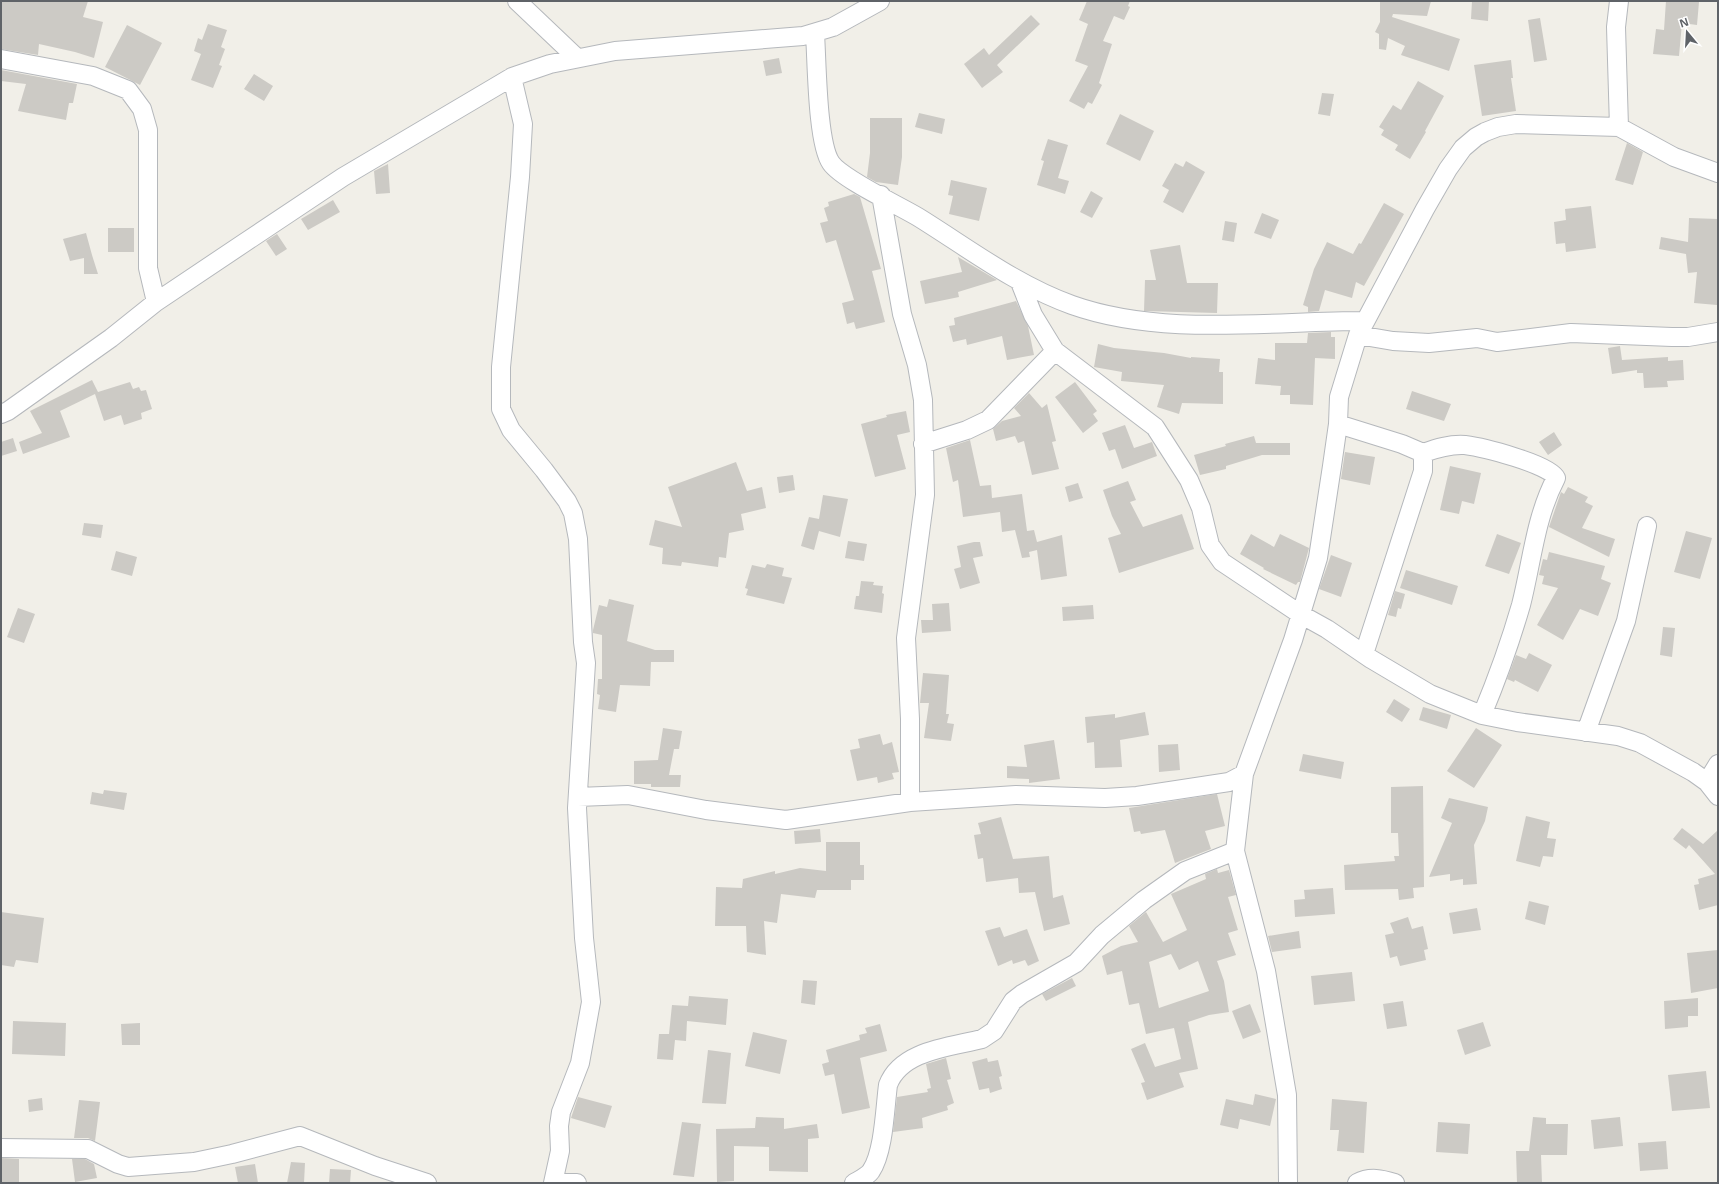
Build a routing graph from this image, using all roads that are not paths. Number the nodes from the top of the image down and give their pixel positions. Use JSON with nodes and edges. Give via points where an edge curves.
{"nodes":[{"id":1,"x":516,"y":1,"type":"edge"},
{"id":2,"x":880,"y":1,"type":"edge"},
{"id":3,"x":1618,"y":1,"type":"edge"},
{"id":4,"x":815,"y":34,"type":"junction"},
{"id":5,"x":577,"y":58,"type":"junction"},
{"id":6,"x":1,"y":59,"type":"edge"},
{"id":7,"x":512,"y":77,"type":"junction"},
{"id":8,"x":1620,"y":127,"type":"junction"},
{"id":9,"x":1718,"y":173,"type":"edge"},
{"id":10,"x":881,"y":195,"type":"junction"},
{"id":11,"x":1020,"y":282,"type":"junction"},
{"id":12,"x":156,"y":302,"type":"junction"},
{"id":13,"x":1361,"y":328,"type":"junction"},
{"id":14,"x":1718,"y":332,"type":"edge"},
{"id":15,"x":1055,"y":351,"type":"junction"},
{"id":16,"x":1,"y":414,"type":"edge"},
{"id":17,"x":1338,"y":424,"type":"junction"},
{"id":18,"x":923,"y":444,"type":"junction"},
{"id":19,"x":1423,"y":453,"type":"junction"},
{"id":20,"x":1647,"y":526,"type":"dead end"},
{"id":21,"x":1300,"y":614,"type":"junction"},
{"id":22,"x":1364,"y":654,"type":"junction"},
{"id":23,"x":1482,"y":715,"type":"junction"},
{"id":24,"x":1586,"y":732,"type":"junction"},
{"id":25,"x":1718,"y":764,"type":"edge"},
{"id":26,"x":1244,"y":774,"type":"junction"},
{"id":27,"x":1713,"y":789,"type":"edge"},
{"id":28,"x":578,"y":797,"type":"junction"},
{"id":29,"x":910,"y":802,"type":"junction"},
{"id":30,"x":1235,"y":851,"type":"junction"},
{"id":31,"x":1,"y":1148,"type":"edge"},
{"id":32,"x":427,"y":1183,"type":"edge"},
{"id":33,"x":553,"y":1183,"type":"edge"},
{"id":34,"x":564,"y":1183,"type":"edge"},
{"id":35,"x":577,"y":1183,"type":"edge"},
{"id":36,"x":854,"y":1183,"type":"edge"},
{"id":37,"x":1288,"y":1183,"type":"edge"},
{"id":38,"x":1357,"y":1183,"type":"edge"},
{"id":39,"x":1396,"y":1183,"type":"edge"}],
"edges":[{"from":1,"to":5,"type":"street"},
{"from":2,"to":4,"type":"street","via":[[854,17]]},
{"from":3,"to":8,"type":"street","via":[[1616,27]]},
{"from":4,"to":5,"type":"street","via":[[614,51]]},
{"from":4,"to":10,"type":"street","via":[[823,144],[834,166],[850,179]]},
{"from":5,"to":7,"type":"street"},
{"from":6,"to":12,"type":"street","via":[[93,76],[128,90],[139,105],[148,130],[148,268]]},
{"from":7,"to":12,"type":"street","via":[[343,177]]},
{"from":7,"to":28,"type":"street","via":[[523,124],[520,185],[501,367],[500,402],[511,430],[567,501],[573,513],[578,539],[586,663]]},
{"from":8,"to":9,"type":"street","via":[[1674,158]]},
{"from":8,"to":13,"type":"street","via":[[1516,124],[1498,127],[1476,137],[1463,148],[1444,176]]},
{"from":10,"to":11,"type":"street"},
{"from":10,"to":18,"type":"street","via":[[902,314],[920,379],[923,400]]},
{"from":11,"to":13,"type":"street","via":[[1078,307],[1142,320],[1202,326],[1305,321]]},
{"from":11,"to":15,"type":"street","via":[[1033,315]]},
{"from":12,"to":16,"type":"street","via":[[111,338]]},
{"from":13,"to":14,"type":"street","via":[[1393,341],[1429,343],[1477,338],[1497,342],[1571,333],[1688,337]]},
{"from":13,"to":17,"type":"street","via":[[1338,397]]},
{"from":15,"to":18,"type":"street","via":[[988,420],[967,430]]},
{"from":15,"to":21,"type":"street","via":[[1155,427],[1189,480],[1201,508],[1210,544],[1222,562]]},
{"from":17,"to":19,"type":"street"},
{"from":17,"to":21,"type":"street","via":[[1318,558]]},
{"from":18,"to":29,"type":"street","via":[[925,495],[906,638],[910,719]]},
{"from":19,"to":22,"type":"street","via":[[1423,472]]},
{"from":19,"to":23,"type":"street","via":[[1444,446],[1465,445],[1507,454],[1549,470],[1556,478],[1538,523],[1521,604],[1501,669]]},
{"from":20,"to":24,"type":"street","via":[[1626,621]]},
{"from":21,"to":22,"type":"street","via":[[1328,629]]},
{"from":21,"to":26,"type":"street"},
{"from":22,"to":23,"type":"street","via":[[1430,694]]},
{"from":23,"to":24,"type":"street"},
{"from":24,"to":27,"type":"street","via":[[1618,736],[1640,743],[1681,765]]},
{"from":25,"to":27,"type":"street"},
{"from":26,"to":29,"type":"street","via":[[1222,783],[1123,798],[1016,795]]},
{"from":26,"to":30,"type":"street"},
{"from":28,"to":29,"type":"street","via":[[628,795],[706,810],[786,820]]},
{"from":28,"to":33,"type":"street","via":[[584,938],[591,1002],[580,1063],[561,1112],[560,1151]]},
{"from":30,"to":36,"type":"street","via":[[1185,871],[1144,900],[1102,935],[1076,963],[1013,1001],[989,1036],[929,1051],[900,1067],[891,1076],[888,1085],[881,1142],[875,1162],[871,1171]]},
{"from":30,"to":37,"type":"street","via":[[1266,971],[1287,1095]]},
{"from":31,"to":32,"type":"street","via":[[88,1149],[128,1167],[194,1162],[300,1136],[375,1166]]},
{"from":34,"to":35,"type":"street"},
{"from":38,"to":39,"type":"street","via":[[1372,1178]]}]}
